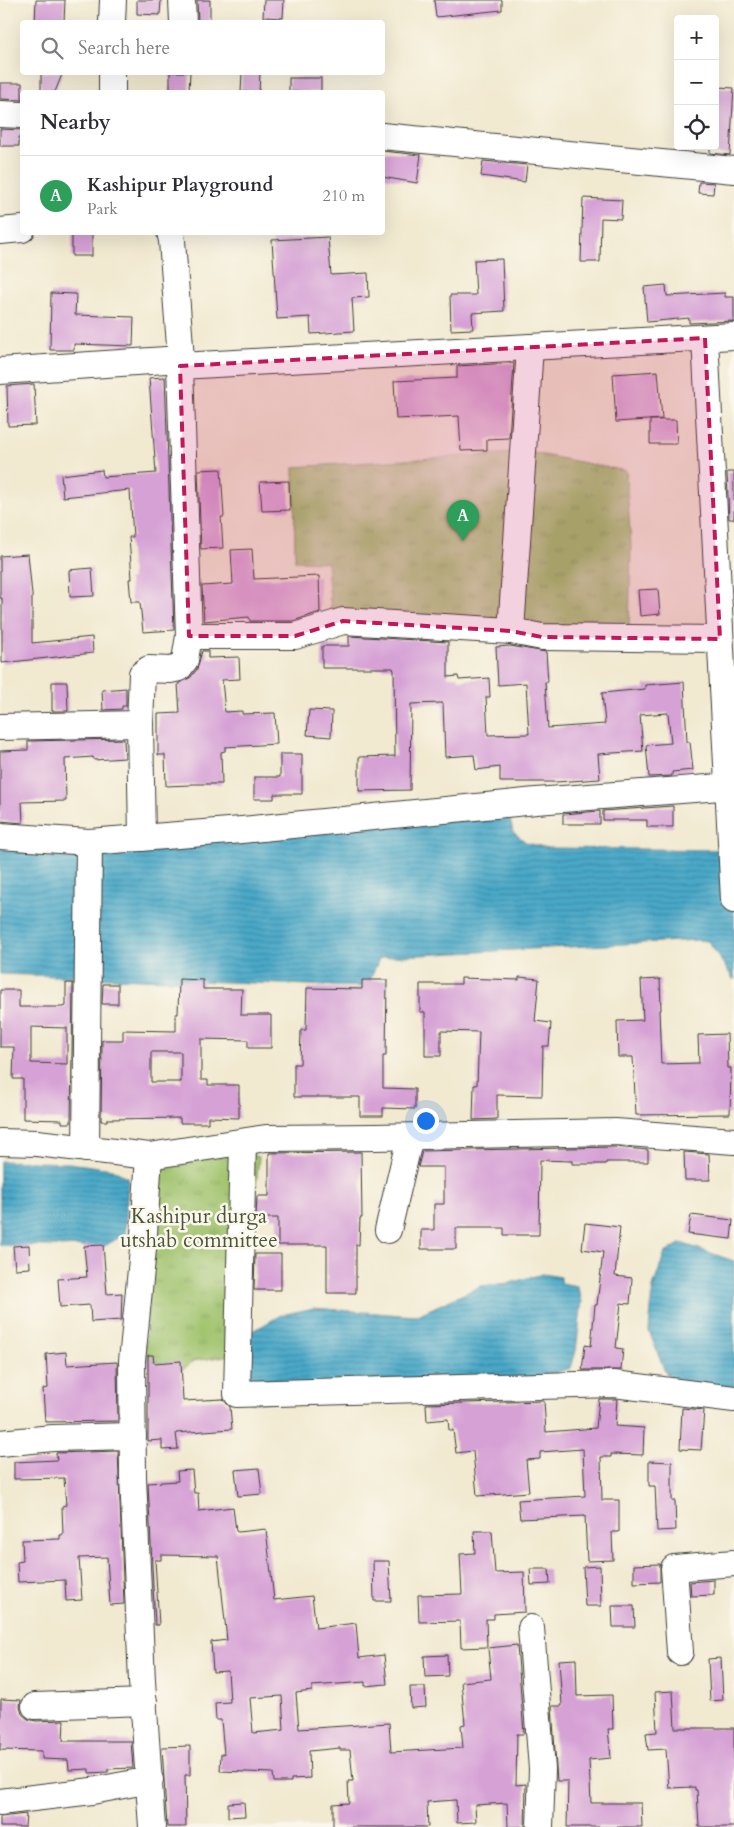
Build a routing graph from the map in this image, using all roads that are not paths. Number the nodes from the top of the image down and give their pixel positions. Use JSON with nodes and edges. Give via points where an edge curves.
{"nodes":[{"id":1,"x":113,"y":0,"type":"edge"},
{"id":2,"x":182,"y":0,"type":"edge"},
{"id":3,"x":112,"y":20,"type":"edge"},
{"id":4,"x":183,"y":20,"type":"edge"},
{"id":5,"x":112,"y":75,"type":"edge"},
{"id":6,"x":112,"y":90,"type":"edge"},
{"id":7,"x":0,"y":114,"type":"edge"},
{"id":8,"x":20,"y":114,"type":"edge"},
{"id":9,"x":385,"y":136,"type":"edge"},
{"id":10,"x":734,"y":170,"type":"edge"},
{"id":11,"x":20,"y":229,"type":"edge"},
{"id":12,"x":0,"y":231,"type":"edge"},
{"id":13,"x":171,"y":235,"type":"edge"},
{"id":14,"x":734,"y":336,"type":"edge"},
{"id":15,"x":705,"y":338,"type":"junction"},
{"id":16,"x":530,"y":348,"type":"junction"},
{"id":17,"x":181,"y":363,"type":"junction"},
{"id":18,"x":0,"y":371,"type":"edge"},
{"id":19,"x":510,"y":631,"type":"junction"},
{"id":20,"x":189,"y":636,"type":"junction"},
{"id":21,"x":720,"y":638,"type":"junction"},
{"id":22,"x":140,"y":724,"type":"junction"},
{"id":23,"x":0,"y":727,"type":"edge"},
{"id":24,"x":731,"y":786,"type":"edge"},
{"id":25,"x":0,"y":836,"type":"edge"},
{"id":26,"x":142,"y":838,"type":"junction"},
{"id":27,"x":89,"y":842,"type":"junction"},
{"id":28,"x":734,"y":900,"type":"edge"},
{"id":29,"x":410,"y":1137,"type":"junction"},
{"id":30,"x":0,"y":1142,"type":"edge"},
{"id":31,"x":243,"y":1142,"type":"junction"},
{"id":32,"x":734,"y":1142,"type":"edge"},
{"id":33,"x":86,"y":1149,"type":"junction"},
{"id":34,"x":149,"y":1156,"type":"junction"},
{"id":35,"x":388,"y":1230,"type":"dead end"},
{"id":36,"x":734,"y":1399,"type":"edge"},
{"id":37,"x":133,"y":1436,"type":"junction"},
{"id":38,"x":0,"y":1443,"type":"edge"},
{"id":39,"x":734,"y":1563,"type":"edge"},
{"id":40,"x":531,"y":1628,"type":"dead end"},
{"id":41,"x":680,"y":1652,"type":"dead end"},
{"id":42,"x":144,"y":1702,"type":"junction"},
{"id":43,"x":35,"y":1706,"type":"dead end"},
{"id":44,"x":150,"y":1780,"type":"junction"},
{"id":45,"x":0,"y":1802,"type":"edge"},
{"id":46,"x":152,"y":1827,"type":"edge"},
{"id":47,"x":540,"y":1827,"type":"edge"}],
"edges":[{"from":1,"to":3,"type":"street"},
{"from":2,"to":4,"type":"street"},
{"from":5,"to":6,"type":"street"},
{"from":7,"to":8,"type":"street"},
{"from":9,"to":10,"type":"street"},
{"from":11,"to":12,"type":"street"},
{"from":13,"to":17,"type":"street"},
{"from":14,"to":15,"type":"street"},
{"from":15,"to":16,"type":"street"},
{"from":15,"to":21,"type":"street"},
{"from":16,"to":17,"type":"street"},
{"from":16,"to":19,"type":"street"},
{"from":17,"to":18,"type":"street"},
{"from":17,"to":20,"type":"street"},
{"from":19,"to":20,"type":"street","via":[[343,621],[295,636]]},
{"from":19,"to":21,"type":"street","via":[[542,637]]},
{"from":20,"to":22,"type":"street","via":[[179,668],[150,669],[142,674]]},
{"from":21,"to":24,"type":"street"},
{"from":22,"to":23,"type":"street"},
{"from":22,"to":26,"type":"street"},
{"from":24,"to":26,"type":"street"},
{"from":24,"to":28,"type":"street"},
{"from":25,"to":27,"type":"street"},
{"from":26,"to":27,"type":"street"},
{"from":27,"to":33,"type":"street"},
{"from":29,"to":31,"type":"street","via":[[266,1138]]},
{"from":29,"to":32,"type":"street","via":[[616,1132]]},
{"from":29,"to":35,"type":"street"},
{"from":30,"to":33,"type":"street"},
{"from":31,"to":34,"type":"street"},
{"from":31,"to":36,"type":"street","via":[[237,1394],[614,1384]]},
{"from":33,"to":34,"type":"street"},
{"from":34,"to":37,"type":"street","via":[[132,1361]]},
{"from":37,"to":38,"type":"street"},
{"from":37,"to":42,"type":"street"},
{"from":39,"to":41,"type":"street","via":[[674,1568]]},
{"from":40,"to":47,"type":"street","via":[[542,1769]]},
{"from":42,"to":43,"type":"street"},
{"from":42,"to":44,"type":"street"},
{"from":44,"to":45,"type":"street"},
{"from":44,"to":46,"type":"street"}]}
